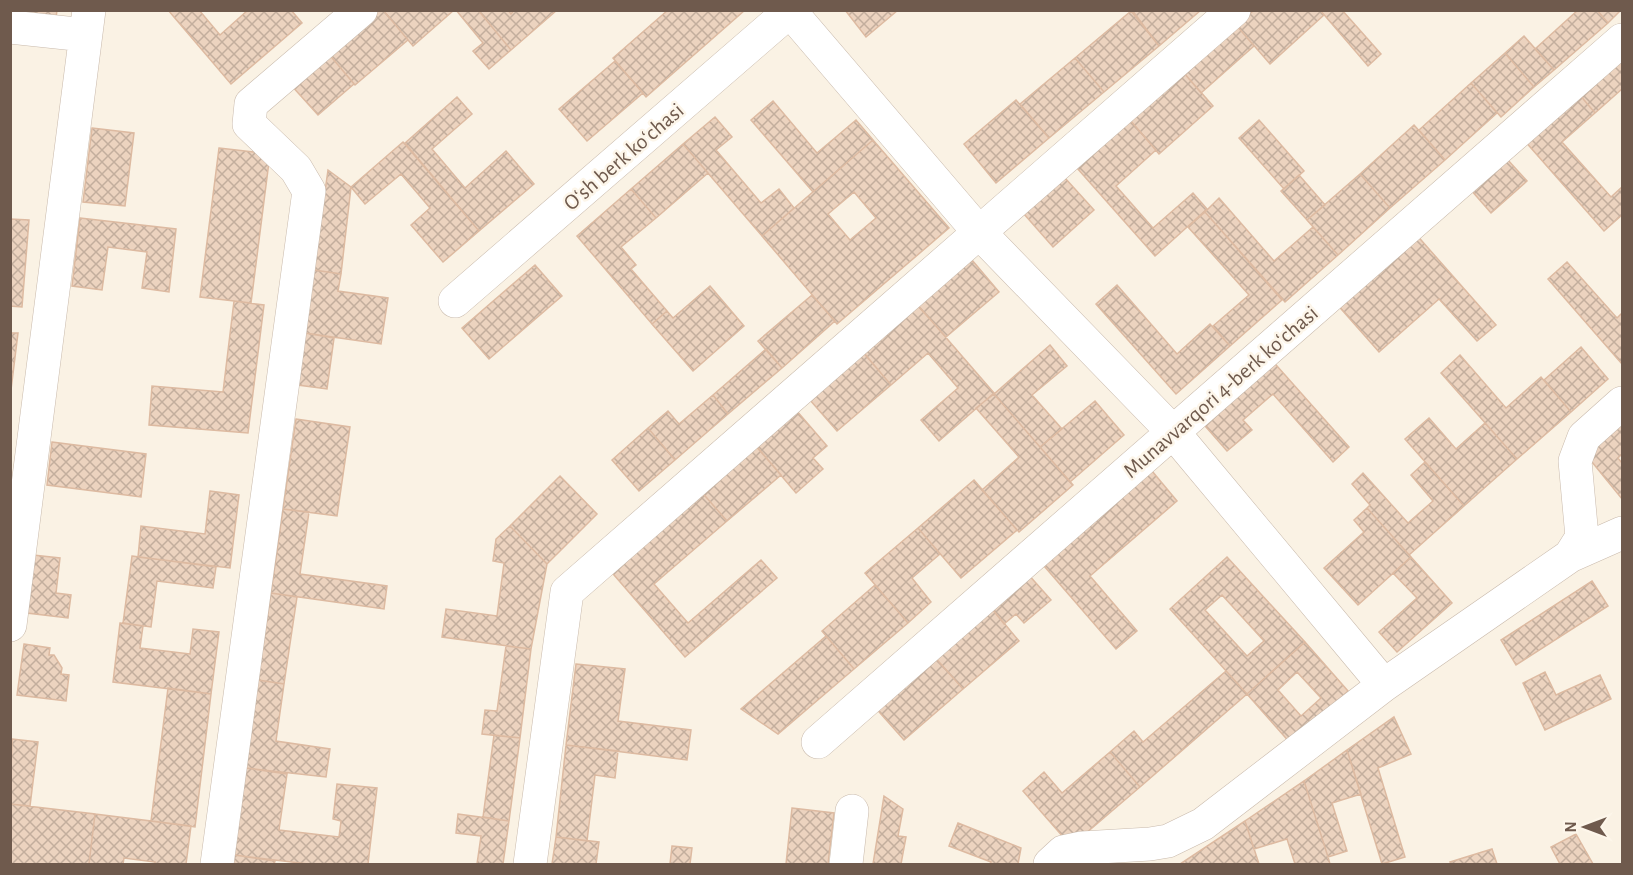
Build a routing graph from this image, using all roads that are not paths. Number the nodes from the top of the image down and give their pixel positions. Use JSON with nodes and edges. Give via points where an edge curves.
{"nodes":[{"id":1,"x":362,"y":10,"type":"edge"},
{"id":2,"x":1234,"y":10,"type":"edge"},
{"id":3,"x":790,"y":11,"type":"edge"},
{"id":4,"x":87,"y":23,"type":"edge"},
{"id":5,"x":10,"y":27,"type":"edge"},
{"id":6,"x":1623,"y":40,"type":"edge"},
{"id":7,"x":978,"y":231,"type":"junction"},
{"id":8,"x":455,"y":301,"type":"dead end"},
{"id":9,"x":1623,"y":403,"type":"edge"},
{"id":10,"x":1173,"y":432,"type":"junction"},
{"id":11,"x":1623,"y":533,"type":"edge"},
{"id":12,"x":1570,"y":556,"type":"junction"},
{"id":13,"x":10,"y":625,"type":"edge"},
{"id":14,"x":1384,"y":685,"type":"junction"},
{"id":15,"x":818,"y":742,"type":"dead end"},
{"id":16,"x":852,"y":811,"type":"dead end"},
{"id":17,"x":217,"y":864,"type":"edge"},
{"id":18,"x":530,"y":864,"type":"edge"},
{"id":19,"x":846,"y":864,"type":"edge"},
{"id":20,"x":1050,"y":864,"type":"edge"}],
"edges":[{"from":1,"to":17,"type":"street","via":[[252,104],[249,124],[296,169],[309,191]]},
{"from":2,"to":7,"type":"street"},
{"from":3,"to":7,"type":"street"},
{"from":3,"to":8,"type":"street","name":"Oʻsh berk koʻchasi"},
{"from":4,"to":5,"type":"street"},
{"from":4,"to":13,"type":"street"},
{"from":6,"to":10,"type":"street","name":"Munavvarqori 4-berk koʻchasi"},
{"from":7,"to":10,"type":"street"},
{"from":7,"to":18,"type":"street","via":[[567,592]]},
{"from":9,"to":12,"type":"street","via":[[1584,437],[1575,461],[1582,537]]},
{"from":10,"to":14,"type":"street"},
{"from":10,"to":15,"type":"street","name":"Munavvarqori 4-berk koʻchasi"},
{"from":11,"to":12,"type":"street"},
{"from":12,"to":14,"type":"street"},
{"from":14,"to":20,"type":"street","via":[[1203,824],[1167,841],[1063,852]]},
{"from":16,"to":19,"type":"street"}]}
